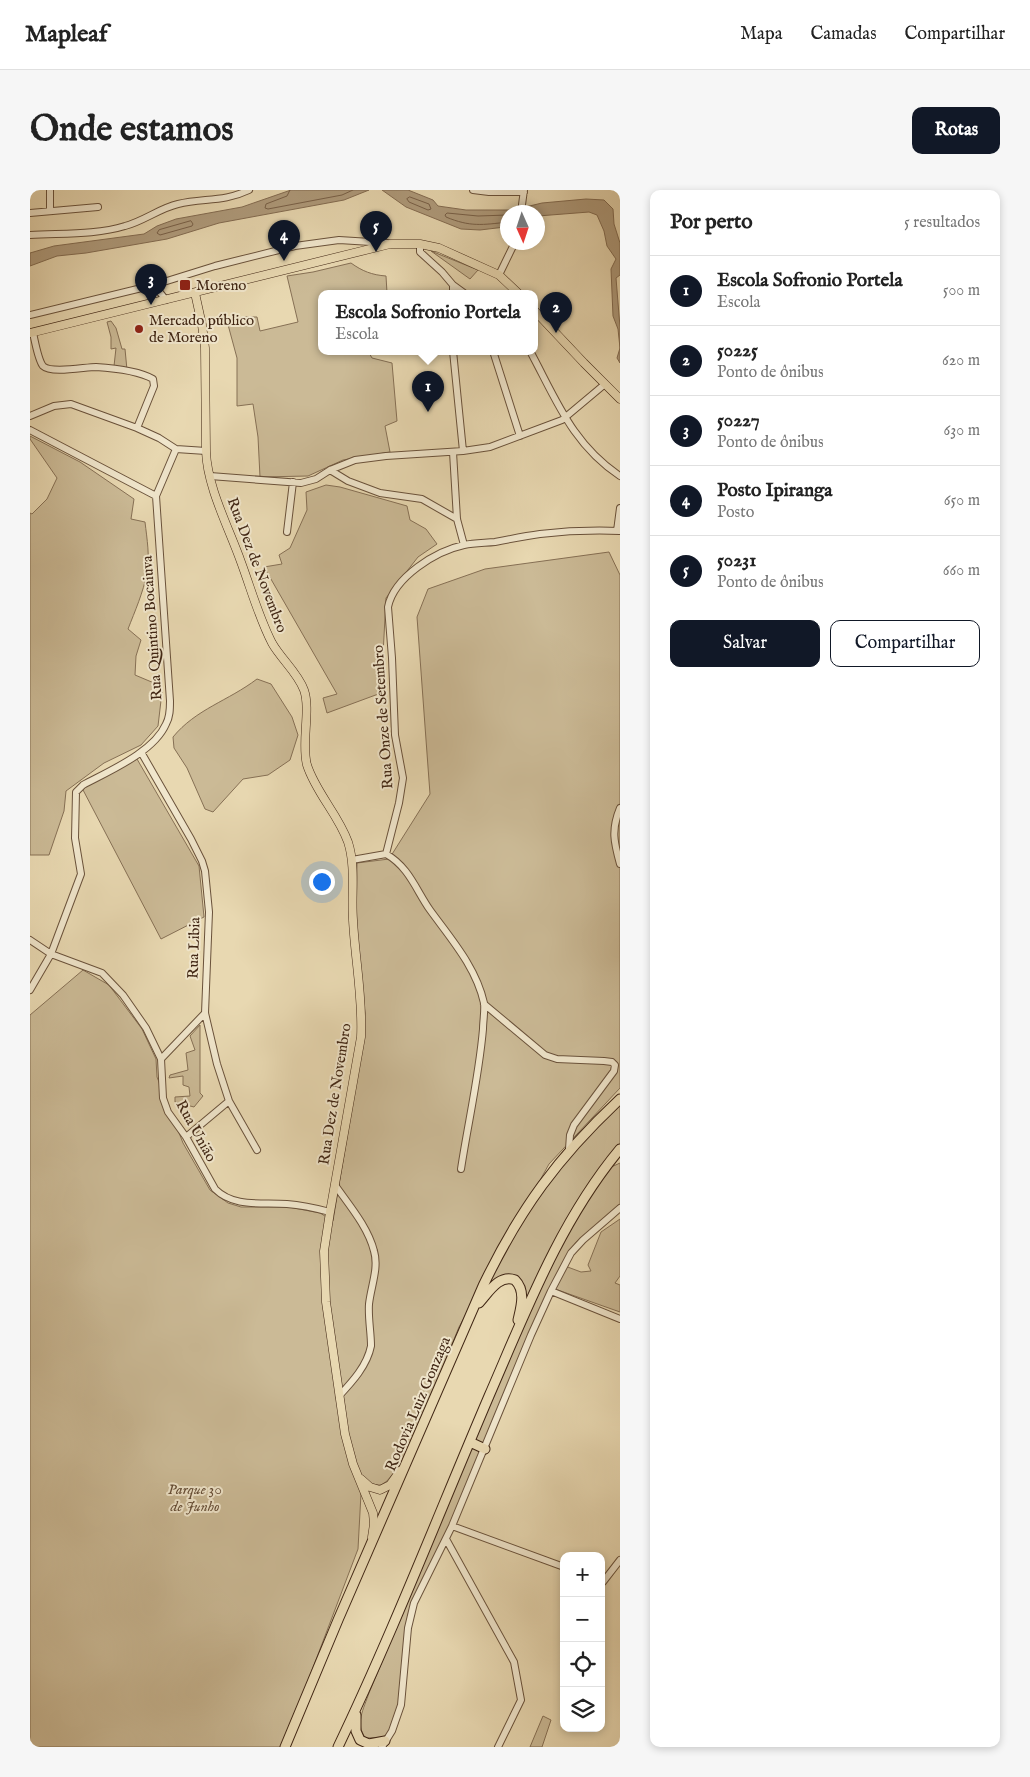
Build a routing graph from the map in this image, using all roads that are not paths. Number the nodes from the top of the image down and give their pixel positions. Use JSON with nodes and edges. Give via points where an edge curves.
{"nodes":[{"id":1,"x":50,"y":190,"type":"edge"},
{"id":2,"x":250,"y":190,"type":"edge"},
{"id":3,"x":473,"y":190,"type":"edge"},
{"id":4,"x":524,"y":191,"type":"edge"},
{"id":5,"x":522,"y":205,"type":"edge"},
{"id":6,"x":98,"y":207,"type":"dead end"},
{"id":7,"x":50,"y":210,"type":"junction"},
{"id":8,"x":30,"y":213,"type":"edge"},
{"id":9,"x":30,"y":235,"type":"edge"},
{"id":10,"x":390,"y":244,"type":"junction"},
{"id":11,"x":420,"y":244,"type":"junction"},
{"id":12,"x":511,"y":250,"type":"edge"},
{"id":13,"x":499,"y":275,"type":"junction"},
{"id":14,"x":154,"y":285,"type":"junction"},
{"id":15,"x":453,"y":285,"type":"junction"},
{"id":16,"x":453,"y":290,"type":"edge"},
{"id":17,"x":460,"y":290,"type":"edge"},
{"id":18,"x":515,"y":290,"type":"edge"},
{"id":19,"x":195,"y":293,"type":"junction"},
{"id":20,"x":166,"y":300,"type":"junction"},
{"id":21,"x":538,"y":314,"type":"edge"},
{"id":22,"x":30,"y":315,"type":"edge"},
{"id":23,"x":31,"y":333,"type":"edge"},
{"id":24,"x":453,"y":355,"type":"edge"},
{"id":25,"x":494,"y":355,"type":"edge"},
{"id":26,"x":532,"y":355,"type":"edge"},
{"id":27,"x":605,"y":384,"type":"junction"},
{"id":28,"x":620,"y":399,"type":"edge"},
{"id":29,"x":30,"y":416,"type":"edge"},
{"id":30,"x":564,"y":417,"type":"junction"},
{"id":31,"x":137,"y":428,"type":"junction"},
{"id":32,"x":30,"y":430,"type":"edge"},
{"id":33,"x":520,"y":436,"type":"junction"},
{"id":34,"x":176,"y":449,"type":"junction"},
{"id":35,"x":206,"y":451,"type":"junction"},
{"id":36,"x":463,"y":451,"type":"junction"},
{"id":37,"x":453,"y":452,"type":"junction"},
{"id":38,"x":330,"y":470,"type":"junction"},
{"id":39,"x":210,"y":476,"type":"junction"},
{"id":40,"x":620,"y":476,"type":"edge"},
{"id":41,"x":293,"y":482,"type":"junction"},
{"id":42,"x":156,"y":496,"type":"junction"},
{"id":43,"x":620,"y":508,"type":"edge"},
{"id":44,"x":458,"y":519,"type":"junction"},
{"id":45,"x":618,"y":531,"type":"edge"},
{"id":46,"x":287,"y":532,"type":"dead end"},
{"id":47,"x":464,"y":545,"type":"junction"},
{"id":48,"x":141,"y":752,"type":"junction"},
{"id":49,"x":620,"y":808,"type":"edge"},
{"id":50,"x":386,"y":854,"type":"junction"},
{"id":51,"x":352,"y":860,"type":"junction"},
{"id":52,"x":620,"y":864,"type":"edge"},
{"id":53,"x":30,"y":940,"type":"edge"},
{"id":54,"x":51,"y":954,"type":"junction"},
{"id":55,"x":30,"y":990,"type":"edge"},
{"id":56,"x":484,"y":1004,"type":"junction"},
{"id":57,"x":205,"y":1013,"type":"junction"},
{"id":58,"x":162,"y":1059,"type":"junction"},
{"id":59,"x":618,"y":1062,"type":"edge"},
{"id":60,"x":620,"y":1099,"type":"edge"},
{"id":61,"x":229,"y":1101,"type":"junction"},
{"id":62,"x":186,"y":1137,"type":"junction"},
{"id":63,"x":570,"y":1149,"type":"junction"},
{"id":64,"x":257,"y":1150,"type":"dead end"},
{"id":65,"x":620,"y":1150,"type":"edge"},
{"id":66,"x":620,"y":1162,"type":"edge"},
{"id":67,"x":606,"y":1166,"type":"junction"},
{"id":68,"x":461,"y":1169,"type":"dead end"},
{"id":69,"x":335,"y":1185,"type":"junction"},
{"id":70,"x":620,"y":1208,"type":"edge"},
{"id":71,"x":330,"y":1212,"type":"junction"},
{"id":72,"x":551,"y":1291,"type":"junction"},
{"id":73,"x":474,"y":1310,"type":"junction"},
{"id":74,"x":620,"y":1318,"type":"edge"},
{"id":75,"x":509,"y":1349,"type":"junction"},
{"id":76,"x":339,"y":1396,"type":"junction"},
{"id":77,"x":470,"y":1442,"type":"junction"},
{"id":78,"x":485,"y":1449,"type":"junction"},
{"id":79,"x":409,"y":1460,"type":"junction"},
{"id":80,"x":359,"y":1476,"type":"junction"},
{"id":81,"x":452,"y":1526,"type":"junction"},
{"id":82,"x":446,"y":1539,"type":"junction"},
{"id":83,"x":370,"y":1548,"type":"junction"},
{"id":84,"x":620,"y":1560,"type":"edge"},
{"id":85,"x":560,"y":1566,"type":"edge"},
{"id":86,"x":605,"y":1579,"type":"edge"},
{"id":87,"x":357,"y":1707,"type":"junction"},
{"id":88,"x":383,"y":1744,"type":"edge"},
{"id":89,"x":286,"y":1747,"type":"edge"},
{"id":90,"x":338,"y":1747,"type":"edge"},
{"id":91,"x":498,"y":1747,"type":"edge"}],
"edges":[{"from":1,"to":7,"type":"street"},
{"from":2,"to":9,"type":"street","via":[[225,199],[179,204],[124,227]]},
{"from":3,"to":4,"type":"street"},
{"from":4,"to":5,"type":"street"},
{"from":6,"to":7,"type":"street"},
{"from":7,"to":8,"type":"street"},
{"from":10,"to":11,"type":"main road"},
{"from":10,"to":14,"type":"street","via":[[339,240],[318,242],[215,266]]},
{"from":10,"to":19,"type":"main road"},
{"from":11,"to":13,"type":"main road","via":[[459,256]]},
{"from":11,"to":15,"type":"street","via":[[420,252]]},
{"from":12,"to":13,"type":"street"},
{"from":13,"to":18,"type":"main road"},
{"from":14,"to":20,"type":"street"},
{"from":14,"to":22,"type":"street"},
{"from":15,"to":16,"type":"street"},
{"from":15,"to":17,"type":"street"},
{"from":19,"to":20,"type":"main road"},
{"from":19,"to":35,"type":"main road","name":"Rua Dez de Novembro","via":[[205,348]]},
{"from":20,"to":23,"type":"main road"},
{"from":21,"to":27,"type":"main road"},
{"from":23,"to":31,"type":"street","via":[[41,363],[46,368],[108,368],[153,379],[154,386]]},
{"from":24,"to":36,"type":"street"},
{"from":25,"to":33,"type":"street"},
{"from":26,"to":30,"type":"street"},
{"from":27,"to":28,"type":"main road"},
{"from":27,"to":30,"type":"street"},
{"from":29,"to":31,"type":"street","via":[[54,406],[71,404]]},
{"from":30,"to":33,"type":"street"},
{"from":30,"to":40,"type":"street","via":[[594,457]]},
{"from":31,"to":34,"type":"street"},
{"from":32,"to":42,"type":"street"},
{"from":33,"to":36,"type":"street"},
{"from":34,"to":35,"type":"street"},
{"from":34,"to":42,"type":"street","name":"Rua Quintino Bocaiuva"},
{"from":35,"to":39,"type":"main road","name":"Rua Dez de Novembro"},
{"from":36,"to":37,"type":"street"},
{"from":37,"to":38,"type":"street","via":[[368,458]]},
{"from":37,"to":44,"type":"street"},
{"from":38,"to":41,"type":"street","via":[[308,482]]},
{"from":38,"to":44,"type":"street","via":[[380,493],[422,500]]},
{"from":39,"to":41,"type":"street"},
{"from":39,"to":51,"type":"main road","name":"Rua Dez de Novembro","via":[[268,636],[304,690],[307,765],[344,830]]},
{"from":41,"to":46,"type":"street"},
{"from":42,"to":48,"type":"street","name":"Rua Quintino Bocaiuva","via":[[170,710],[163,730]]},
{"from":43,"to":45,"type":"street"},
{"from":44,"to":47,"type":"street"},
{"from":45,"to":47,"type":"street","name":"Rua Onze de Setembro","via":[[539,534]]},
{"from":47,"to":50,"type":"street","name":"Rua Onze de Setembro","via":[[425,563],[398,585],[388,607],[394,716],[402,778]]},
{"from":48,"to":54,"type":"street","name":"Rua Quintino Bocaiuva","via":[[76,792],[76,838],[81,874]]},
{"from":48,"to":57,"type":"street","name":"Rua Libia","via":[[191,839],[205,871],[209,912]]},
{"from":49,"to":52,"type":"street","via":[[613,834]]},
{"from":50,"to":51,"type":"street"},
{"from":50,"to":56,"type":"street","via":[[405,870],[461,952]]},
{"from":51,"to":69,"type":"main road","name":"Rua Dez de Novembro","via":[[352,918],[362,1026]]},
{"from":53,"to":54,"type":"street","name":"Rua União"},
{"from":54,"to":55,"type":"street","name":"Rua Quintino Bocaiuva"},
{"from":54,"to":58,"type":"street","name":"Rua União","via":[[96,971],[110,980],[146,1028]]},
{"from":56,"to":59,"type":"street","via":[[545,1055],[557,1059]]},
{"from":56,"to":68,"type":"street","via":[[480,1058]]},
{"from":57,"to":58,"type":"street"},
{"from":57,"to":61,"type":"street","name":"Rua Libia"},
{"from":58,"to":62,"type":"street","name":"Rua União","via":[[163,1098],[172,1119]]},
{"from":59,"to":63,"type":"street","via":[[574,1125]]},
{"from":60,"to":63,"type":"highway","name":"Rodovia Luiz Gonzaga"},
{"from":61,"to":62,"type":"street"},
{"from":61,"to":64,"type":"street","name":"Rua Libia"},
{"from":62,"to":71,"type":"street","name":"Rua União","via":[[215,1190],[229,1200],[289,1204]]},
{"from":63,"to":73,"type":"highway","name":"Rodovia Luiz Gonzaga","via":[[516,1222]]},
{"from":65,"to":67,"type":"highway"},
{"from":66,"to":67,"type":"highway"},
{"from":67,"to":75,"type":"highway","via":[[545,1270]]},
{"from":69,"to":71,"type":"main road","name":"Rua Dez de Novembro"},
{"from":69,"to":76,"type":"street","name":"Rua Dez de Novembro","via":[[355,1212],[376,1258],[369,1311],[372,1346],[366,1362]]},
{"from":70,"to":72,"type":"street","via":[[571,1253]]},
{"from":71,"to":76,"type":"main road","name":"Rua Dez de Novembro","via":[[324,1252],[325,1283]]},
{"from":72,"to":74,"type":"street"},
{"from":72,"to":78,"type":"street"},
{"from":73,"to":75,"type":"highway","via":[[499,1281],[512,1278],[518,1282],[522,1305]]},
{"from":73,"to":79,"type":"highway","name":"Rodovia Luiz Gonzaga"},
{"from":75,"to":77,"type":"highway"},
{"from":76,"to":80,"type":"main road","name":"Rua Dez de Novembro","via":[[345,1434]]},
{"from":77,"to":78,"type":"highway"},
{"from":77,"to":87,"type":"highway"},
{"from":78,"to":81,"type":"street"},
{"from":79,"to":80,"type":"main road","via":[[390,1485],[383,1489],[370,1487]]},
{"from":79,"to":83,"type":"highway","name":"Rodovia Luiz Gonzaga"},
{"from":80,"to":83,"type":"main road","name":"Rua Dez de Novembro","via":[[374,1517]]},
{"from":81,"to":82,"type":"street"},
{"from":81,"to":85,"type":"street"},
{"from":82,"to":88,"type":"street","via":[[410,1617],[401,1705],[392,1731]]},
{"from":82,"to":91,"type":"street","via":[[514,1662],[521,1700]]},
{"from":83,"to":89,"type":"highway","name":"Rodovia Luiz Gonzaga"},
{"from":84,"to":86,"type":"street"},
{"from":87,"to":88,"type":"highway","via":[[356,1724],[360,1740]]},
{"from":87,"to":90,"type":"highway"}]}
